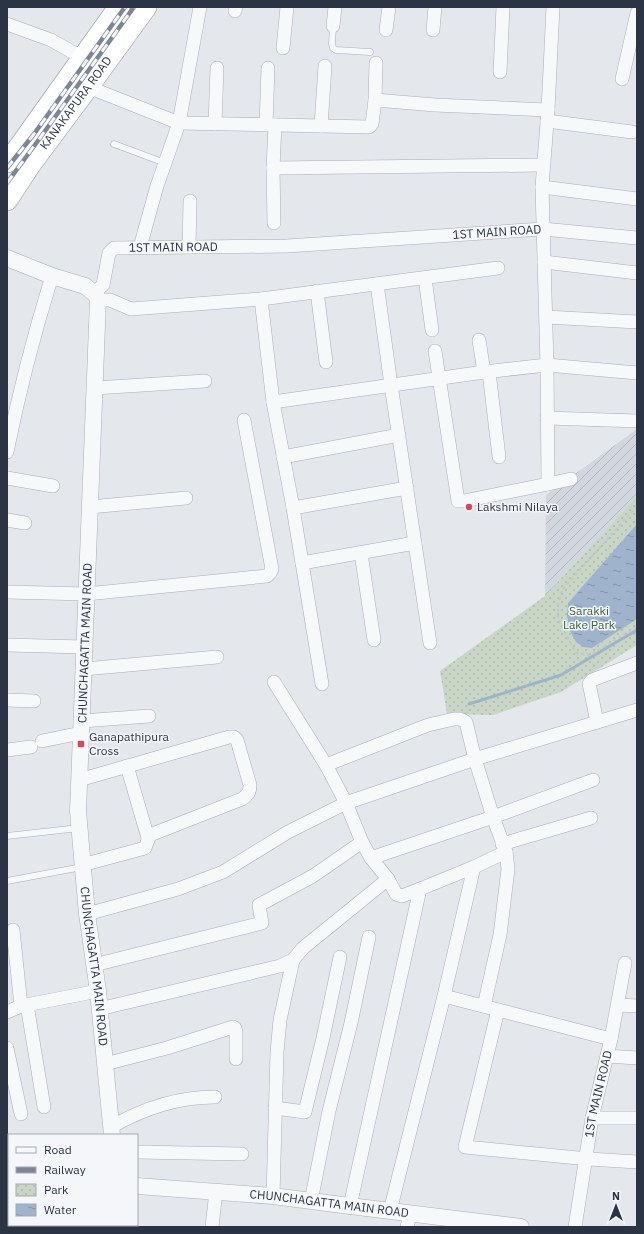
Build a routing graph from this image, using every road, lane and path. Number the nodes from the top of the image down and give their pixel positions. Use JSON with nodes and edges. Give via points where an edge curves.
{"nodes":[{"id":1,"x":119,"y":7,"type":"edge"},
{"id":2,"x":146,"y":7,"type":"edge"},
{"id":3,"x":200,"y":7,"type":"edge"},
{"id":4,"x":287,"y":7,"type":"edge"},
{"id":5,"x":335,"y":7,"type":"edge"},
{"id":6,"x":389,"y":7,"type":"edge"},
{"id":7,"x":435,"y":7,"type":"edge"},
{"id":8,"x":503,"y":7,"type":"edge"},
{"id":9,"x":553,"y":7,"type":"edge"},
{"id":10,"x":637,"y":13,"type":"edge"},
{"id":11,"x":7,"y":24,"type":"edge"},
{"id":12,"x":333,"y":26,"type":"joint"},
{"id":13,"x":386,"y":30,"type":"dead end"},
{"id":14,"x":433,"y":30,"type":"dead end"},
{"id":15,"x":283,"y":48,"type":"dead end"},
{"id":16,"x":373,"y":57,"type":"joint"},
{"id":17,"x":83,"y":58,"type":"junction"},
{"id":18,"x":632,"y":60,"type":"edge"},
{"id":19,"x":325,"y":66,"type":"dead end"},
{"id":20,"x":217,"y":68,"type":"dead end"},
{"id":21,"x":268,"y":68,"type":"dead end"},
{"id":22,"x":500,"y":72,"type":"dead end"},
{"id":23,"x":622,"y":79,"type":"dead end"},
{"id":24,"x":88,"y":87,"type":"junction"},
{"id":25,"x":375,"y":100,"type":"junction"},
{"id":26,"x":547,"y":116,"type":"junction"},
{"id":27,"x":179,"y":123,"type":"junction"},
{"id":28,"x":215,"y":124,"type":"junction"},
{"id":29,"x":270,"y":125,"type":"junction"},
{"id":30,"x":321,"y":126,"type":"junction"},
{"id":31,"x":632,"y":132,"type":"dead end"},
{"id":32,"x":114,"y":144,"type":"dead end"},
{"id":33,"x":9,"y":158,"type":"edge"},
{"id":34,"x":165,"y":163,"type":"junction"},
{"id":35,"x":543,"y":165,"type":"junction"},
{"id":36,"x":273,"y":168,"type":"junction"},
{"id":37,"x":542,"y":187,"type":"junction"},
{"id":38,"x":637,"y":199,"type":"edge"},
{"id":39,"x":7,"y":200,"type":"edge"},
{"id":40,"x":190,"y":201,"type":"dead end"},
{"id":41,"x":274,"y":223,"type":"dead end"},
{"id":42,"x":543,"y":228,"type":"junction"},
{"id":43,"x":637,"y":238,"type":"edge"},
{"id":44,"x":140,"y":247,"type":"junction"},
{"id":45,"x":189,"y":247,"type":"junction"},
{"id":46,"x":7,"y":258,"type":"edge"},
{"id":47,"x":544,"y":262,"type":"junction"},
{"id":48,"x":498,"y":268,"type":"dead end"},
{"id":49,"x":637,"y":273,"type":"edge"},
{"id":50,"x":52,"y":276,"type":"junction"},
{"id":51,"x":425,"y":278,"type":"junction"},
{"id":52,"x":377,"y":284,"type":"junction"},
{"id":53,"x":317,"y":292,"type":"junction"},
{"id":54,"x":96,"y":296,"type":"junction"},
{"id":55,"x":261,"y":299,"type":"junction"},
{"id":56,"x":546,"y":317,"type":"junction"},
{"id":57,"x":637,"y":322,"type":"edge"},
{"id":58,"x":432,"y":330,"type":"dead end"},
{"id":59,"x":478,"y":340,"type":"dead end"},
{"id":60,"x":435,"y":351,"type":"dead end"},
{"id":61,"x":326,"y":362,"type":"dead end"},
{"id":62,"x":547,"y":365,"type":"junction"},
{"id":63,"x":487,"y":372,"type":"junction"},
{"id":64,"x":637,"y":373,"type":"edge"},
{"id":65,"x":440,"y":378,"type":"junction"},
{"id":66,"x":205,"y":381,"type":"dead end"},
{"id":67,"x":391,"y":385,"type":"junction"},
{"id":68,"x":94,"y":388,"type":"junction"},
{"id":69,"x":273,"y":402,"type":"junction"},
{"id":70,"x":547,"y":418,"type":"junction"},
{"id":71,"x":244,"y":420,"type":"dead end"},
{"id":72,"x":637,"y":421,"type":"edge"},
{"id":73,"x":399,"y":435,"type":"junction"},
{"id":74,"x":7,"y":452,"type":"edge"},
{"id":75,"x":284,"y":457,"type":"junction"},
{"id":76,"x":500,"y":458,"type":"dead end"},
{"id":77,"x":7,"y":478,"type":"edge"},
{"id":78,"x":571,"y":479,"type":"dead end"},
{"id":79,"x":548,"y":484,"type":"junction"},
{"id":80,"x":53,"y":486,"type":"dead end"},
{"id":81,"x":407,"y":488,"type":"junction"},
{"id":82,"x":186,"y":498,"type":"dead end"},
{"id":83,"x":637,"y":506,"type":"edge"},
{"id":84,"x":90,"y":507,"type":"junction"},
{"id":85,"x":293,"y":508,"type":"junction"},
{"id":86,"x":7,"y":520,"type":"edge"},
{"id":87,"x":25,"y":524,"type":"dead end"},
{"id":88,"x":415,"y":543,"type":"junction"},
{"id":89,"x":361,"y":553,"type":"junction"},
{"id":90,"x":302,"y":563,"type":"junction"},
{"id":91,"x":7,"y":592,"type":"edge"},
{"id":92,"x":86,"y":594,"type":"junction"},
{"id":93,"x":637,"y":627,"type":"edge"},
{"id":94,"x":374,"y":640,"type":"dead end"},
{"id":95,"x":430,"y":644,"type":"dead end"},
{"id":96,"x":7,"y":645,"type":"edge"},
{"id":97,"x":84,"y":647,"type":"junction"},
{"id":98,"x":218,"y":657,"type":"dead end"},
{"id":99,"x":637,"y":663,"type":"edge"},
{"id":100,"x":84,"y":669,"type":"junction"},
{"id":101,"x":274,"y":682,"type":"dead end"},
{"id":102,"x":322,"y":684,"type":"dead end"},
{"id":103,"x":7,"y":700,"type":"edge"},
{"id":104,"x":34,"y":700,"type":"dead end"},
{"id":105,"x":637,"y":710,"type":"edge"},
{"id":106,"x":149,"y":716,"type":"dead end"},
{"id":107,"x":597,"y":722,"type":"junction"},
{"id":108,"x":81,"y":727,"type":"junction"},
{"id":109,"x":7,"y":750,"type":"edge"},
{"id":110,"x":475,"y":759,"type":"junction"},
{"id":111,"x":326,"y":765,"type":"junction"},
{"id":112,"x":127,"y":766,"type":"junction"},
{"id":113,"x":79,"y":780,"type":"junction"},
{"id":114,"x":593,"y":780,"type":"dead end"},
{"id":115,"x":346,"y":803,"type":"junction"},
{"id":116,"x":493,"y":817,"type":"junction"},
{"id":117,"x":591,"y":818,"type":"dead end"},
{"id":118,"x":80,"y":828,"type":"junction"},
{"id":119,"x":7,"y":836,"type":"edge"},
{"id":120,"x":148,"y":838,"type":"junction"},
{"id":121,"x":362,"y":842,"type":"junction"},
{"id":122,"x":504,"y":848,"type":"junction"},
{"id":123,"x":371,"y":858,"type":"junction"},
{"id":124,"x":82,"y":866,"type":"junction"},
{"id":125,"x":474,"y":867,"type":"junction"},
{"id":126,"x":388,"y":879,"type":"junction"},
{"id":127,"x":7,"y":881,"type":"edge"},
{"id":128,"x":420,"y":889,"type":"junction"},
{"id":129,"x":87,"y":914,"type":"junction"},
{"id":130,"x":13,"y":930,"type":"dead end"},
{"id":131,"x":369,"y":937,"type":"dead end"},
{"id":132,"x":340,"y":957,"type":"dead end"},
{"id":133,"x":293,"y":960,"type":"junction"},
{"id":134,"x":626,"y":963,"type":"dead end"},
{"id":135,"x":94,"y":965,"type":"junction"},
{"id":136,"x":98,"y":991,"type":"junction"},
{"id":137,"x":444,"y":996,"type":"junction"},
{"id":138,"x":618,"y":1005,"type":"junction"},
{"id":139,"x":24,"y":1006,"type":"junction"},
{"id":140,"x":484,"y":1006,"type":"junction"},
{"id":141,"x":637,"y":1006,"type":"edge"},
{"id":142,"x":99,"y":1009,"type":"junction"},
{"id":143,"x":498,"y":1010,"type":"junction"},
{"id":144,"x":7,"y":1012,"type":"edge"},
{"id":145,"x":611,"y":1039,"type":"junction"},
{"id":146,"x":7,"y":1048,"type":"edge"},
{"id":147,"x":607,"y":1056,"type":"junction"},
{"id":148,"x":637,"y":1058,"type":"edge"},
{"id":149,"x":236,"y":1059,"type":"dead end"},
{"id":150,"x":105,"y":1064,"type":"junction"},
{"id":151,"x":215,"y":1097,"type":"dead end"},
{"id":152,"x":44,"y":1107,"type":"dead end"},
{"id":153,"x":275,"y":1108,"type":"junction"},
{"id":154,"x":21,"y":1114,"type":"dead end"},
{"id":155,"x":592,"y":1118,"type":"junction"},
{"id":156,"x":637,"y":1118,"type":"edge"},
{"id":157,"x":111,"y":1133,"type":"edge"},
{"id":158,"x":138,"y":1152,"type":"edge"},
{"id":159,"x":242,"y":1154,"type":"dead end"},
{"id":160,"x":586,"y":1159,"type":"junction"},
{"id":161,"x":637,"y":1162,"type":"edge"},
{"id":162,"x":138,"y":1186,"type":"edge"},
{"id":163,"x":216,"y":1191,"type":"junction"},
{"id":164,"x":273,"y":1196,"type":"junction"},
{"id":165,"x":311,"y":1201,"type":"junction"},
{"id":166,"x":350,"y":1206,"type":"junction"},
{"id":167,"x":390,"y":1211,"type":"junction"},
{"id":168,"x":409,"y":1220,"type":"edge"},
{"id":169,"x":476,"y":1225,"type":"edge"},
{"id":170,"x":212,"y":1227,"type":"edge"},
{"id":171,"x":521,"y":1227,"type":"edge"},
{"id":172,"x":575,"y":1227,"type":"edge"}],
"edges":[{"from":1,"to":17,"type":"highway","name":"KANAKAPURA ROAD"},
{"from":2,"to":24,"type":"highway","name":"KANAKAPURA ROAD"},
{"from":3,"to":27,"type":"street"},
{"from":4,"to":15,"type":"street"},
{"from":5,"to":12,"type":"street"},
{"from":6,"to":13,"type":"street"},
{"from":7,"to":14,"type":"street"},
{"from":8,"to":22,"type":"street"},
{"from":9,"to":26,"type":"street"},
{"from":10,"to":18,"type":"street"},
{"from":11,"to":17,"type":"street","via":[[51,40]]},
{"from":12,"to":16,"type":"lane","via":[[333,48]]},
{"from":16,"to":25,"type":"street"},
{"from":17,"to":33,"type":"highway","name":"KANAKAPURA ROAD"},
{"from":18,"to":23,"type":"street"},
{"from":19,"to":30,"type":"street"},
{"from":20,"to":28,"type":"street"},
{"from":21,"to":29,"type":"street"},
{"from":24,"to":27,"type":"street"},
{"from":24,"to":39,"type":"highway","name":"KANAKAPURA ROAD","via":[[30,164]]},
{"from":25,"to":26,"type":"street"},
{"from":25,"to":30,"type":"street","via":[[372,124],[369,127]]},
{"from":26,"to":31,"type":"street"},
{"from":26,"to":35,"type":"street"},
{"from":27,"to":28,"type":"street"},
{"from":27,"to":34,"type":"street"},
{"from":28,"to":29,"type":"street"},
{"from":29,"to":30,"type":"street"},
{"from":29,"to":36,"type":"street"},
{"from":32,"to":34,"type":"lane"},
{"from":34,"to":44,"type":"street"},
{"from":35,"to":36,"type":"street"},
{"from":35,"to":37,"type":"street"},
{"from":36,"to":41,"type":"street"},
{"from":37,"to":38,"type":"street"},
{"from":37,"to":42,"type":"street"},
{"from":40,"to":45,"type":"street"},
{"from":42,"to":43,"type":"street"},
{"from":42,"to":45,"type":"street","name":"1ST MAIN ROAD","via":[[288,246]]},
{"from":42,"to":47,"type":"street","name":"1ST MAIN ROAD"},
{"from":44,"to":45,"type":"street","name":"1ST MAIN ROAD"},
{"from":44,"to":54,"type":"street","name":"1ST MAIN ROAD","via":[[112,249],[103,285]]},
{"from":46,"to":50,"type":"street"},
{"from":47,"to":49,"type":"street"},
{"from":47,"to":56,"type":"street","name":"1ST MAIN ROAD"},
{"from":48,"to":51,"type":"street"},
{"from":50,"to":54,"type":"street","via":[[85,286]]},
{"from":50,"to":74,"type":"street","via":[[17,401]]},
{"from":51,"to":52,"type":"street"},
{"from":51,"to":58,"type":"street"},
{"from":52,"to":53,"type":"street"},
{"from":52,"to":67,"type":"street"},
{"from":53,"to":55,"type":"street"},
{"from":53,"to":61,"type":"street"},
{"from":54,"to":55,"type":"street","via":[[131,309]]},
{"from":54,"to":68,"type":"street","name":"CHUNCHAGATTA MAIN ROAD"},
{"from":55,"to":69,"type":"street"},
{"from":56,"to":57,"type":"street"},
{"from":56,"to":62,"type":"street","name":"1ST MAIN ROAD"},
{"from":59,"to":63,"type":"street"},
{"from":60,"to":65,"type":"street"},
{"from":62,"to":63,"type":"street"},
{"from":62,"to":64,"type":"street"},
{"from":62,"to":70,"type":"street","name":"1ST MAIN ROAD"},
{"from":63,"to":65,"type":"street"},
{"from":63,"to":76,"type":"street"},
{"from":65,"to":67,"type":"street"},
{"from":65,"to":79,"type":"street","via":[[458,501]]},
{"from":66,"to":68,"type":"street"},
{"from":67,"to":69,"type":"street"},
{"from":67,"to":73,"type":"street"},
{"from":68,"to":84,"type":"street","name":"CHUNCHAGATTA MAIN ROAD"},
{"from":69,"to":75,"type":"street"},
{"from":70,"to":72,"type":"street"},
{"from":70,"to":79,"type":"street","name":"1ST MAIN ROAD"},
{"from":71,"to":92,"type":"street","via":[[272,569],[270,573],[267,576]]},
{"from":73,"to":75,"type":"street"},
{"from":73,"to":81,"type":"street"},
{"from":75,"to":85,"type":"street"},
{"from":77,"to":80,"type":"street"},
{"from":78,"to":79,"type":"street"},
{"from":81,"to":85,"type":"street"},
{"from":81,"to":88,"type":"street"},
{"from":82,"to":84,"type":"street"},
{"from":83,"to":93,"type":"path","via":[[562,590],[558,620],[576,653],[590,655]]},
{"from":84,"to":92,"type":"street","name":"CHUNCHAGATTA MAIN ROAD"},
{"from":85,"to":90,"type":"street"},
{"from":86,"to":87,"type":"street"},
{"from":88,"to":89,"type":"street"},
{"from":88,"to":95,"type":"street"},
{"from":89,"to":90,"type":"street"},
{"from":89,"to":94,"type":"street"},
{"from":90,"to":102,"type":"street"},
{"from":91,"to":92,"type":"street"},
{"from":92,"to":97,"type":"street","name":"CHUNCHAGATTA MAIN ROAD"},
{"from":96,"to":97,"type":"street"},
{"from":97,"to":100,"type":"street","name":"CHUNCHAGATTA MAIN ROAD"},
{"from":98,"to":100,"type":"street"},
{"from":99,"to":107,"type":"street","via":[[592,680],[589,684]]},
{"from":100,"to":108,"type":"street","name":"CHUNCHAGATTA MAIN ROAD"},
{"from":101,"to":111,"type":"street"},
{"from":103,"to":104,"type":"street"},
{"from":105,"to":107,"type":"street"},
{"from":106,"to":108,"type":"street"},
{"from":107,"to":110,"type":"street"},
{"from":108,"to":109,"type":"street","via":[[36,744]]},
{"from":108,"to":113,"type":"street","name":"CHUNCHAGATTA MAIN ROAD"},
{"from":110,"to":111,"type":"street","via":[[466,722],[454,719],[428,725]]},
{"from":110,"to":115,"type":"street"},
{"from":110,"to":116,"type":"street"},
{"from":111,"to":115,"type":"street"},
{"from":112,"to":113,"type":"street"},
{"from":112,"to":120,"type":"street"},
{"from":112,"to":120,"type":"street","via":[[229,737],[237,740],[250,785],[248,795]]},
{"from":113,"to":118,"type":"street","name":"CHUNCHAGATTA MAIN ROAD"},
{"from":114,"to":116,"type":"street"},
{"from":115,"to":121,"type":"street"},
{"from":115,"to":129,"type":"street","via":[[288,832],[223,872],[178,889]]},
{"from":116,"to":122,"type":"street"},
{"from":116,"to":123,"type":"street"},
{"from":117,"to":122,"type":"street"},
{"from":118,"to":119,"type":"lane"},
{"from":118,"to":124,"type":"street","name":"CHUNCHAGATTA MAIN ROAD"},
{"from":120,"to":124,"type":"street","via":[[145,848]]},
{"from":121,"to":123,"type":"street"},
{"from":121,"to":135,"type":"street","via":[[313,876],[259,905],[262,923]]},
{"from":122,"to":125,"type":"street"},
{"from":122,"to":140,"type":"street","via":[[508,869],[500,935]]},
{"from":123,"to":126,"type":"street"},
{"from":124,"to":127,"type":"lane"},
{"from":124,"to":129,"type":"street","name":"CHUNCHAGATTA MAIN ROAD"},
{"from":125,"to":128,"type":"street"},
{"from":125,"to":137,"type":"street"},
{"from":126,"to":128,"type":"street","via":[[393,891],[402,896]]},
{"from":126,"to":133,"type":"street","via":[[303,948]]},
{"from":128,"to":166,"type":"street"},
{"from":129,"to":135,"type":"street","name":"CHUNCHAGATTA MAIN ROAD"},
{"from":130,"to":139,"type":"street"},
{"from":131,"to":165,"type":"street"},
{"from":132,"to":153,"type":"street","via":[[306,1112]]},
{"from":133,"to":142,"type":"street","via":[[280,966]]},
{"from":133,"to":153,"type":"street","via":[[280,1020]]},
{"from":134,"to":138,"type":"street","name":"1ST MAIN ROAD"},
{"from":135,"to":136,"type":"street","name":"CHUNCHAGATTA MAIN ROAD"},
{"from":136,"to":139,"type":"street"},
{"from":136,"to":142,"type":"street","name":"CHUNCHAGATTA MAIN ROAD"},
{"from":137,"to":140,"type":"street"},
{"from":137,"to":167,"type":"street"},
{"from":138,"to":141,"type":"street"},
{"from":138,"to":145,"type":"street","name":"1ST MAIN ROAD"},
{"from":139,"to":144,"type":"street"},
{"from":139,"to":152,"type":"street"},
{"from":140,"to":143,"type":"street"},
{"from":142,"to":150,"type":"street","name":"CHUNCHAGATTA MAIN ROAD"},
{"from":143,"to":145,"type":"street"},
{"from":143,"to":160,"type":"street","via":[[465,1147]]},
{"from":145,"to":147,"type":"street","name":"1ST MAIN ROAD"},
{"from":146,"to":154,"type":"street"},
{"from":147,"to":148,"type":"street"},
{"from":147,"to":155,"type":"street","name":"1ST MAIN ROAD"},
{"from":149,"to":150,"type":"street","via":[[236,1032],[233,1027]]},
{"from":150,"to":157,"type":"street","name":"CHUNCHAGATTA MAIN ROAD"},
{"from":151,"to":157,"type":"street","via":[[191,1098],[150,1108]]},
{"from":153,"to":164,"type":"street"},
{"from":155,"to":156,"type":"street"},
{"from":155,"to":160,"type":"street","name":"1ST MAIN ROAD"},
{"from":158,"to":159,"type":"street"},
{"from":160,"to":161,"type":"street"},
{"from":160,"to":172,"type":"street","name":"1ST MAIN ROAD"},
{"from":162,"to":163,"type":"street","name":"CHUNCHAGATTA MAIN ROAD"},
{"from":163,"to":164,"type":"street","name":"CHUNCHAGATTA MAIN ROAD"},
{"from":163,"to":170,"type":"street"},
{"from":164,"to":165,"type":"street","name":"CHUNCHAGATTA MAIN ROAD"},
{"from":165,"to":166,"type":"street","name":"CHUNCHAGATTA MAIN ROAD"},
{"from":166,"to":167,"type":"street","name":"CHUNCHAGATTA MAIN ROAD"},
{"from":167,"to":168,"type":"street","name":"CHUNCHAGATTA MAIN ROAD"},
{"from":168,"to":169,"type":"street","name":"CHUNCHAGATTA MAIN ROAD"},
{"from":169,"to":171,"type":"street","name":"CHUNCHAGATTA MAIN ROAD"}]}
